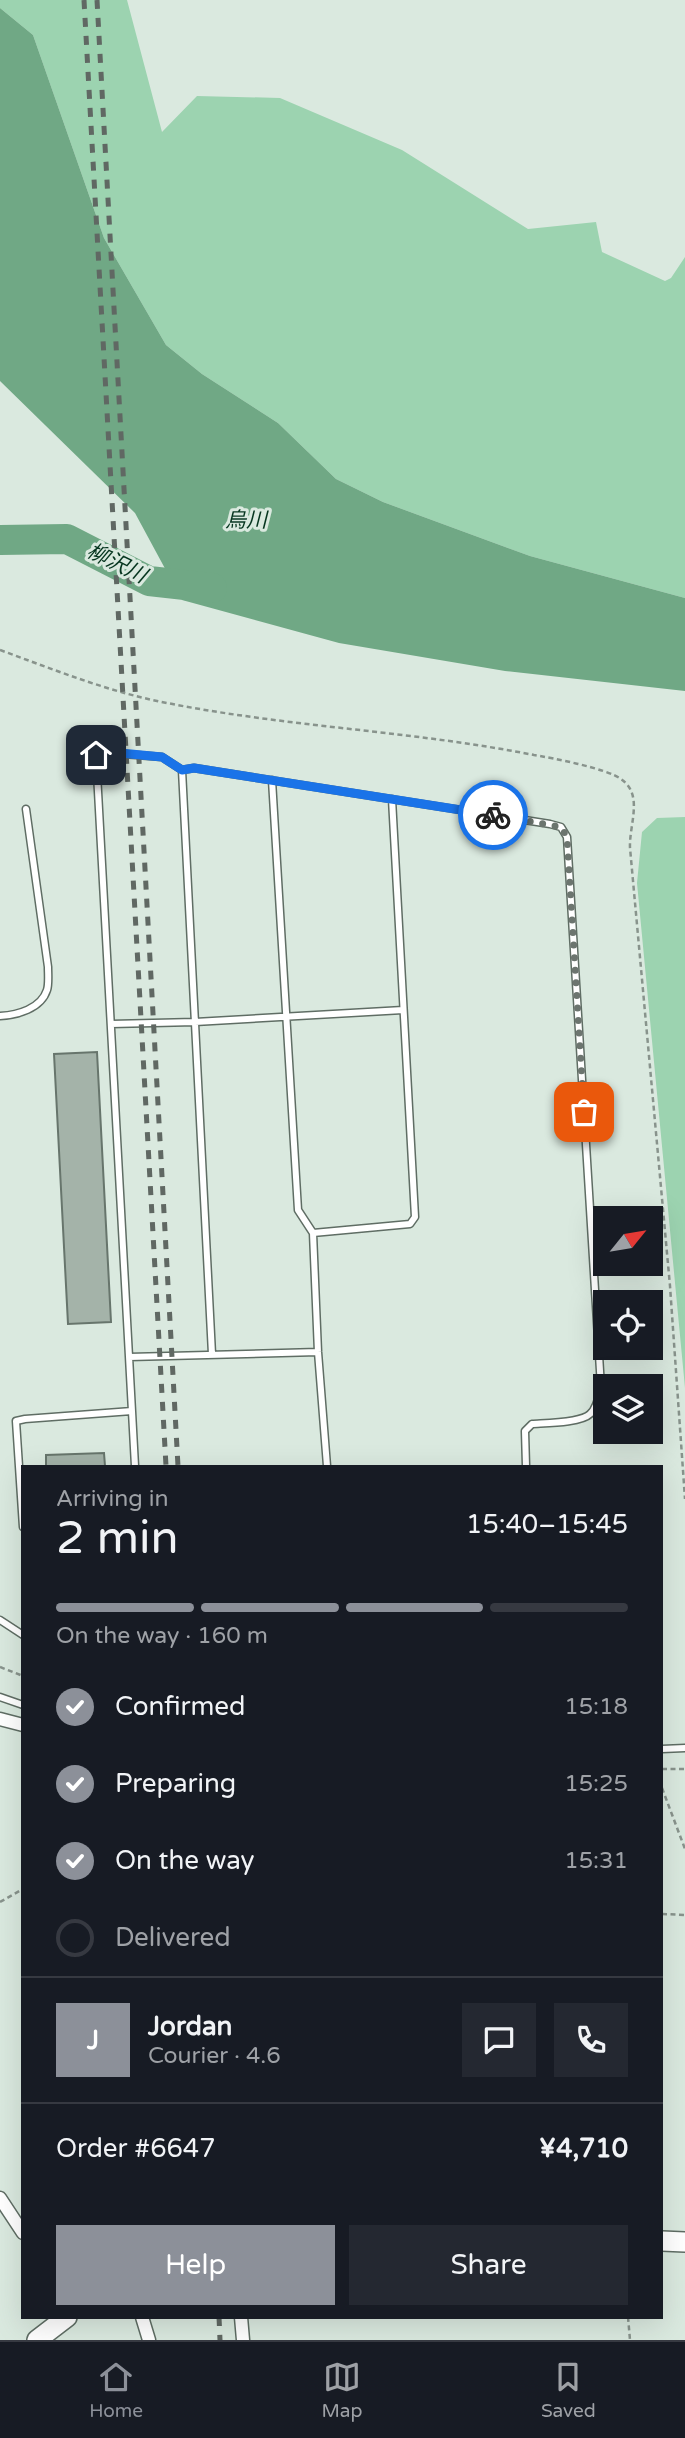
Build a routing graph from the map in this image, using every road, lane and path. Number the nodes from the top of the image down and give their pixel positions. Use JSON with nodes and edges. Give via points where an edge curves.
{"nodes":[{"id":1,"x":0,"y":650,"type":"edge"},
{"id":2,"x":182,"y":770,"type":"junction"},
{"id":3,"x":272,"y":780,"type":"junction"},
{"id":4,"x":391,"y":799,"type":"junction"},
{"id":5,"x":26,"y":809,"type":"dead end"},
{"id":6,"x":403,"y":1010,"type":"junction"},
{"id":7,"x":0,"y":1016,"type":"edge"},
{"id":8,"x":286,"y":1016,"type":"junction"},
{"id":9,"x":195,"y":1022,"type":"junction"},
{"id":10,"x":111,"y":1024,"type":"junction"},
{"id":11,"x":313,"y":1233,"type":"junction"},
{"id":12,"x":318,"y":1352,"type":"junction"},
{"id":13,"x":212,"y":1354,"type":"junction"},
{"id":14,"x":129,"y":1357,"type":"junction"},
{"id":15,"x":132,"y":1411,"type":"junction"},
{"id":16,"x":135,"y":1465,"type":"edge"},
{"id":17,"x":327,"y":1465,"type":"edge"},
{"id":18,"x":526,"y":1465,"type":"edge"},
{"id":19,"x":21,"y":1497,"type":"edge"},
{"id":20,"x":685,"y":1499,"type":"edge"},
{"id":21,"x":0,"y":1620,"type":"edge"},
{"id":22,"x":21,"y":1634,"type":"edge"},
{"id":23,"x":0,"y":1667,"type":"edge"},
{"id":24,"x":21,"y":1674,"type":"edge"},
{"id":25,"x":0,"y":1697,"type":"edge"},
{"id":26,"x":21,"y":1704,"type":"edge"},
{"id":27,"x":0,"y":1719,"type":"edge"},
{"id":28,"x":21,"y":1725,"type":"edge"},
{"id":29,"x":685,"y":1748,"type":"edge"},
{"id":30,"x":663,"y":1749,"type":"edge"},
{"id":31,"x":663,"y":1769,"type":"edge"},
{"id":32,"x":685,"y":1769,"type":"edge"},
{"id":33,"x":663,"y":1791,"type":"edge"},
{"id":34,"x":685,"y":1849,"type":"edge"},
{"id":35,"x":21,"y":1890,"type":"edge"},
{"id":36,"x":0,"y":1902,"type":"edge"},
{"id":37,"x":663,"y":1914,"type":"edge"},
{"id":38,"x":685,"y":1915,"type":"edge"},
{"id":39,"x":0,"y":2198,"type":"edge"},
{"id":40,"x":21,"y":2230,"type":"edge"},
{"id":41,"x":663,"y":2241,"type":"edge"},
{"id":42,"x":685,"y":2242,"type":"edge"},
{"id":43,"x":64,"y":2319,"type":"edge"},
{"id":44,"x":143,"y":2319,"type":"edge"},
{"id":45,"x":241,"y":2319,"type":"edge"},
{"id":46,"x":628,"y":2319,"type":"edge"},
{"id":47,"x":37,"y":2340,"type":"edge"},
{"id":48,"x":149,"y":2340,"type":"edge"},
{"id":49,"x":243,"y":2340,"type":"edge"},
{"id":50,"x":630,"y":2340,"type":"edge"}],
"edges":[{"from":1,"to":20,"type":"path","via":[[109,689],[166,703],[470,742],[560,760],[619,777],[629,786],[635,797],[630,848]]},
{"from":2,"to":3,"type":"lane"},
{"from":2,"to":9,"type":"lane"},
{"from":2,"to":10,"type":"lane","via":[[162,757],[96,755]]},
{"from":3,"to":4,"type":"lane"},
{"from":3,"to":8,"type":"lane"},
{"from":4,"to":6,"type":"lane"},
{"from":4,"to":18,"type":"lane","via":[[550,824],[561,827],[567,837],[601,1387],[591,1414],[532,1424],[525,1431]]},
{"from":5,"to":7,"type":"lane","via":[[48,967],[47,991],[34,1006]]},
{"from":6,"to":8,"type":"lane"},
{"from":6,"to":11,"type":"lane","via":[[415,1216],[410,1224]]},
{"from":8,"to":9,"type":"lane"},
{"from":8,"to":11,"type":"lane","via":[[298,1210]]},
{"from":9,"to":10,"type":"lane"},
{"from":9,"to":13,"type":"lane"},
{"from":10,"to":14,"type":"lane"},
{"from":11,"to":12,"type":"lane"},
{"from":12,"to":13,"type":"lane"},
{"from":12,"to":17,"type":"lane"},
{"from":13,"to":14,"type":"lane"},
{"from":14,"to":15,"type":"lane"},
{"from":15,"to":16,"type":"lane"},
{"from":15,"to":19,"type":"lane","via":[[16,1421]]},
{"from":21,"to":22,"type":"lane"},
{"from":23,"to":24,"type":"path"},
{"from":25,"to":26,"type":"lane"},
{"from":27,"to":28,"type":"street"},
{"from":29,"to":30,"type":"lane"},
{"from":31,"to":32,"type":"path"},
{"from":33,"to":34,"type":"path"},
{"from":35,"to":36,"type":"path"},
{"from":37,"to":38,"type":"path"},
{"from":39,"to":40,"type":"street"},
{"from":41,"to":42,"type":"main road"},
{"from":43,"to":47,"type":"main road"},
{"from":44,"to":48,"type":"street"},
{"from":45,"to":49,"type":"street"},
{"from":46,"to":50,"type":"path"}]}
